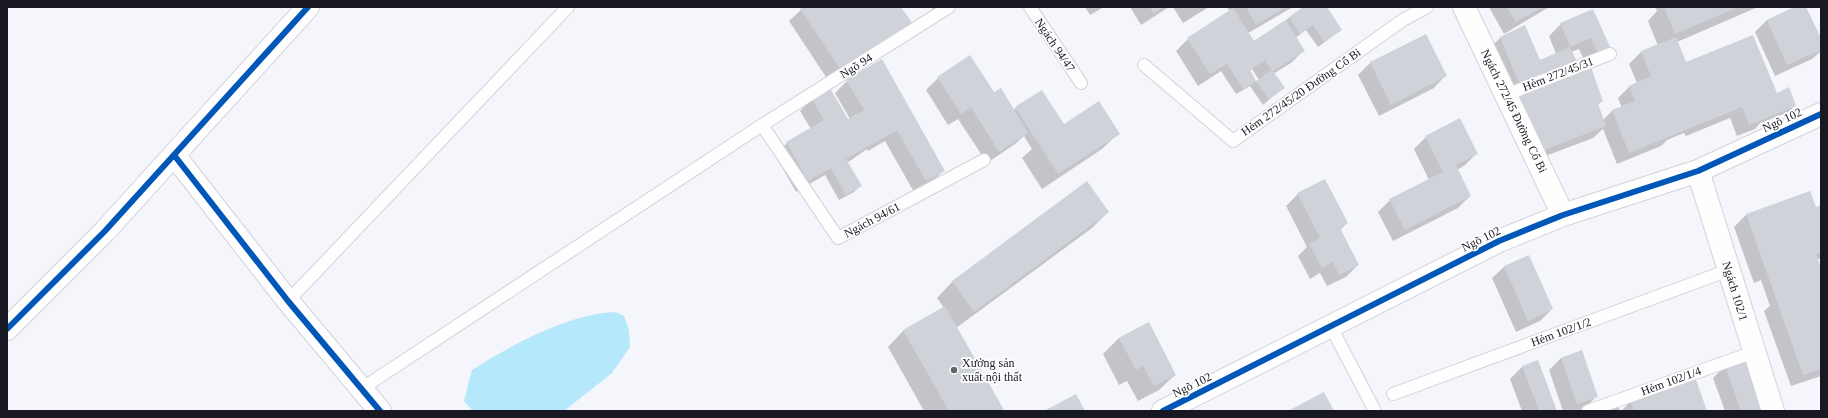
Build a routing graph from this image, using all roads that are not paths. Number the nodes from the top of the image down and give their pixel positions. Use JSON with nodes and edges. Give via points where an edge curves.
{"nodes":[{"id":1,"x":308,"y":7,"type":"edge"},
{"id":2,"x":568,"y":7,"type":"edge"},
{"id":3,"x":949,"y":7,"type":"edge"},
{"id":4,"x":1030,"y":7,"type":"edge"},
{"id":5,"x":1427,"y":7,"type":"edge"},
{"id":6,"x":1464,"y":7,"type":"edge"},
{"id":7,"x":1610,"y":54,"type":"dead end"},
{"id":8,"x":1144,"y":65,"type":"dead end"},
{"id":9,"x":1081,"y":83,"type":"dead end"},
{"id":10,"x":1506,"y":94,"type":"junction"},
{"id":11,"x":1821,"y":114,"type":"edge"},
{"id":12,"x":762,"y":125,"type":"junction"},
{"id":13,"x":174,"y":155,"type":"junction"},
{"id":14,"x":984,"y":160,"type":"dead end"},
{"id":15,"x":1698,"y":171,"type":"junction"},
{"id":16,"x":1564,"y":215,"type":"junction"},
{"id":17,"x":1729,"y":270,"type":"junction"},
{"id":18,"x":288,"y":301,"type":"junction"},
{"id":19,"x":1331,"y":327,"type":"junction"},
{"id":20,"x":7,"y":329,"type":"edge"},
{"id":21,"x":1754,"y":352,"type":"junction"},
{"id":22,"x":361,"y":389,"type":"junction"},
{"id":23,"x":1392,"y":394,"type":"dead end"},
{"id":24,"x":380,"y":411,"type":"edge"},
{"id":25,"x":1163,"y":411,"type":"edge"},
{"id":26,"x":1375,"y":411,"type":"edge"},
{"id":27,"x":1588,"y":411,"type":"edge"},
{"id":28,"x":1773,"y":411,"type":"edge"}],
"edges":[{"from":1,"to":13,"type":"street"},
{"from":2,"to":18,"type":"lane"},
{"from":3,"to":12,"type":"lane","name":"Ngõ 94"},
{"from":4,"to":9,"type":"lane","name":"Ngách 94/47"},
{"from":5,"to":8,"type":"lane","name":"Hẻm 272/45/20 Đường Cổ Bi","via":[[1403,20],[1233,141]]},
{"from":6,"to":10,"type":"street","name":"Ngách 272/45 Đường Cổ Bi"},
{"from":7,"to":10,"type":"lane","name":"Hẻm 272/45/31"},
{"from":10,"to":16,"type":"street","name":"Ngách 272/45 Đường Cổ Bi"},
{"from":11,"to":15,"type":"street","name":"Ngõ 102"},
{"from":12,"to":14,"type":"lane","name":"Ngách 94/61","via":[[838,238]]},
{"from":12,"to":22,"type":"lane","name":"Ngõ 94"},
{"from":13,"to":18,"type":"street"},
{"from":13,"to":20,"type":"street","via":[[105,231]]},
{"from":15,"to":16,"type":"street","name":"Ngõ 102"},
{"from":15,"to":17,"type":"street","name":"Ngách 102/1"},
{"from":16,"to":19,"type":"street","name":"Ngõ 102","via":[[1499,242]]},
{"from":17,"to":21,"type":"street","name":"Ngách 102/1"},
{"from":17,"to":23,"type":"lane","name":"Hẻm 102/1/2"},
{"from":18,"to":22,"type":"street"},
{"from":19,"to":25,"type":"street","name":"Ngõ 102"},
{"from":19,"to":26,"type":"lane"},
{"from":21,"to":27,"type":"lane","name":"Hẻm 102/1/4"},
{"from":21,"to":28,"type":"street","name":"Ngách 102/1"},
{"from":22,"to":24,"type":"street"}]}
